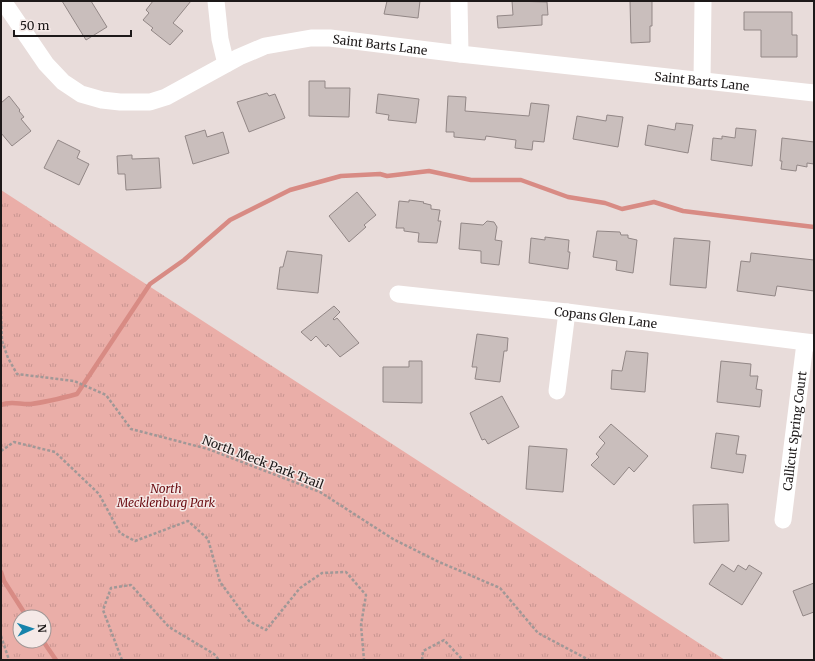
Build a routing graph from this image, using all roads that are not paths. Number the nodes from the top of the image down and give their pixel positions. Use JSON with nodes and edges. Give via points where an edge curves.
{"nodes":[{"id":1,"x":3,"y":1,"type":"edge"},
{"id":2,"x":216,"y":1,"type":"edge"},
{"id":3,"x":459,"y":1,"type":"edge"},
{"id":4,"x":703,"y":1,"type":"edge"},
{"id":5,"x":460,"y":54,"type":"junction"},
{"id":6,"x":226,"y":64,"type":"junction"},
{"id":7,"x":702,"y":81,"type":"junction"},
{"id":8,"x":814,"y":93,"type":"edge"},
{"id":9,"x":398,"y":294,"type":"dead end"},
{"id":10,"x":567,"y":312,"type":"junction"},
{"id":11,"x":809,"y":343,"type":"edge"},
{"id":12,"x":557,"y":391,"type":"dead end"},
{"id":13,"x":783,"y":520,"type":"dead end"}],
"edges":[{"from":1,"to":6,"type":"street","name":"Saint Barts Lane","via":[[46,64],[63,82],[81,94],[102,100],[136,102],[166,97]]},
{"from":2,"to":6,"type":"street","via":[[220,39]]},
{"from":3,"to":5,"type":"street"},
{"from":4,"to":7,"type":"street"},
{"from":5,"to":6,"type":"street","name":"Saint Barts Lane","via":[[330,38],[311,38],[265,46]]},
{"from":5,"to":7,"type":"street","name":"Saint Barts Lane"},
{"from":7,"to":8,"type":"street","name":"Saint Barts Lane"},
{"from":9,"to":10,"type":"street","name":"Copans Glen Lane"},
{"from":10,"to":11,"type":"street","name":"Copans Glen Lane"},
{"from":10,"to":12,"type":"street"},
{"from":11,"to":13,"type":"street","name":"Callicut Spring Court"}]}
